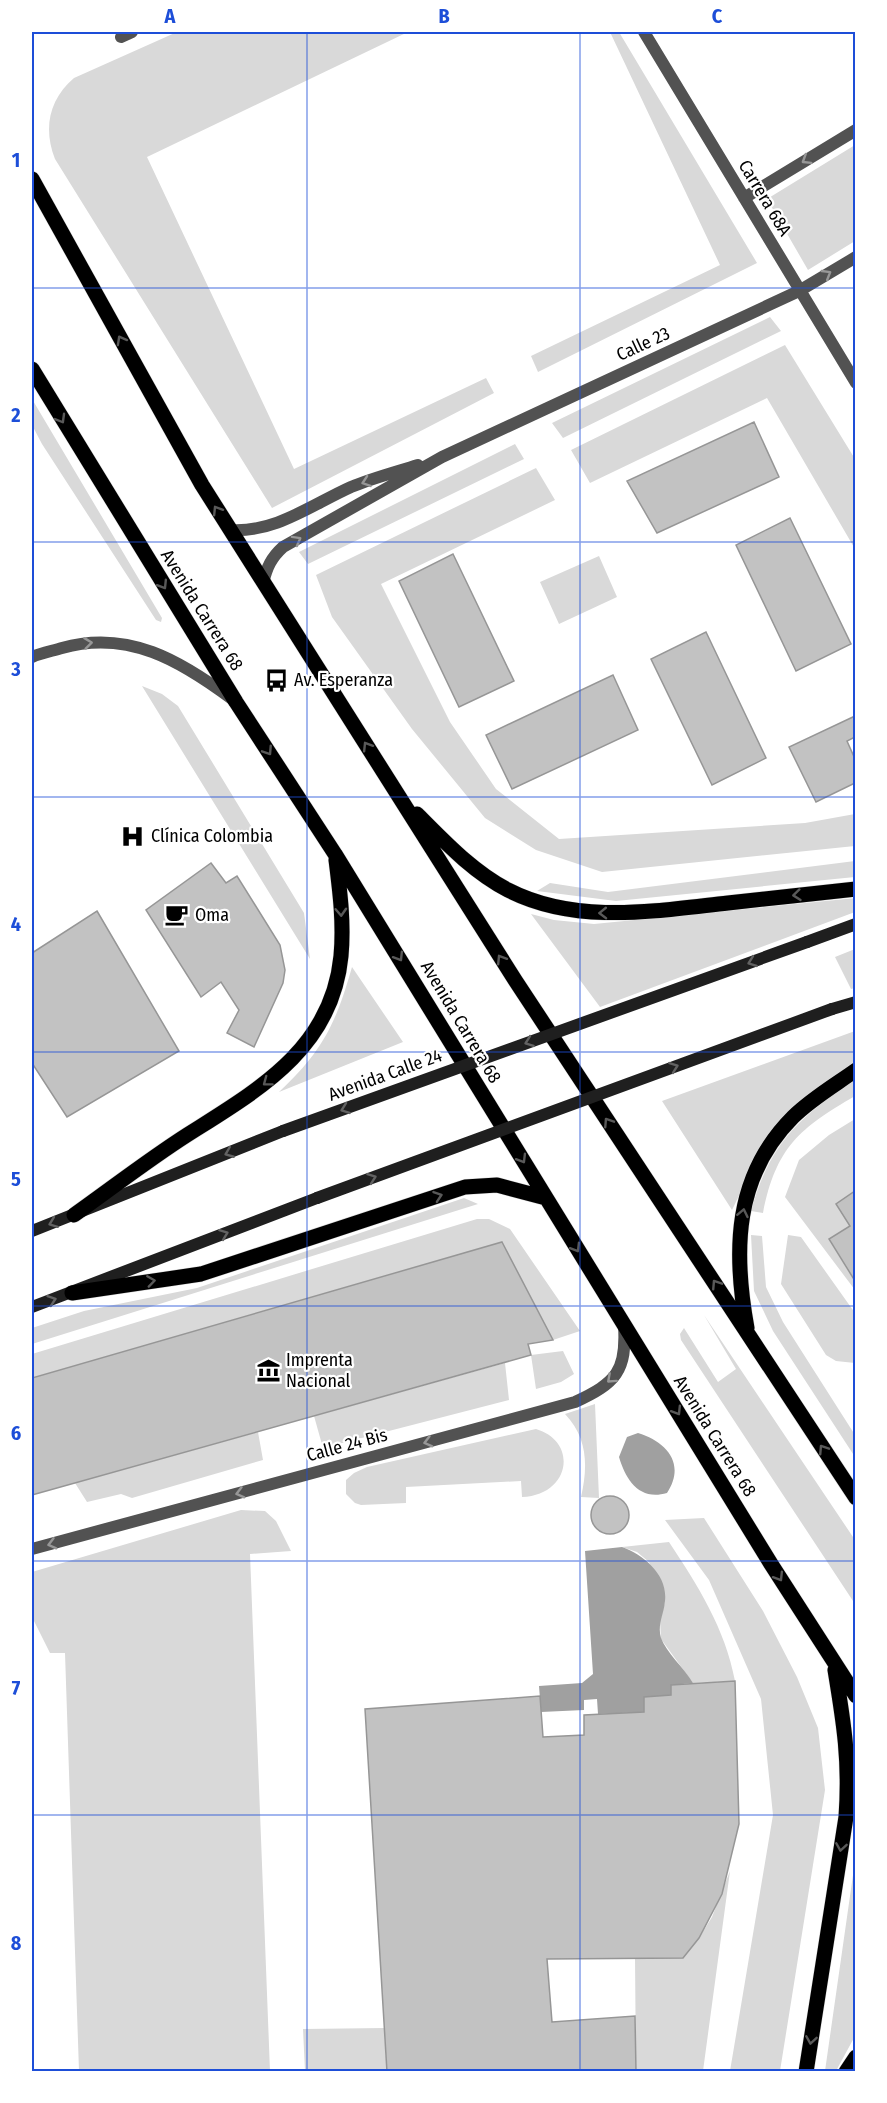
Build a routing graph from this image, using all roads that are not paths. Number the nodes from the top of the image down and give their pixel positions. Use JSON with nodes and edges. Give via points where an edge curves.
{"nodes":[{"id":1,"x":644,"y":32,"type":"edge"},
{"id":2,"x":855,"y":130,"type":"edge"},
{"id":3,"x":32,"y":179,"type":"edge"},
{"id":4,"x":744,"y":198,"type":"junction"},
{"id":5,"x":855,"y":257,"type":"edge"},
{"id":6,"x":799,"y":291,"type":"junction"},
{"id":7,"x":32,"y":369,"type":"edge"},
{"id":8,"x":855,"y":383,"type":"edge"},
{"id":9,"x":442,"y":457,"type":"junction"},
{"id":10,"x":230,"y":530,"type":"junction"},
{"id":11,"x":263,"y":583,"type":"junction"},
{"id":12,"x":32,"y":657,"type":"edge"},
{"id":13,"x":236,"y":702,"type":"junction"},
{"id":14,"x":398,"y":795,"type":"junction"},
{"id":15,"x":335,"y":854,"type":"junction"},
{"id":16,"x":855,"y":889,"type":"edge"},
{"id":17,"x":855,"y":924,"type":"edge"},
{"id":18,"x":855,"y":1002,"type":"edge"},
{"id":19,"x":855,"y":1070,"type":"edge"},
{"id":20,"x":546,"y":1198,"type":"junction"},
{"id":21,"x":74,"y":1215,"type":"junction"},
{"id":22,"x":32,"y":1231,"type":"edge"},
{"id":23,"x":72,"y":1293,"type":"junction"},
{"id":24,"x":32,"y":1307,"type":"edge"},
{"id":25,"x":624,"y":1326,"type":"junction"},
{"id":26,"x":748,"y":1334,"type":"junction"},
{"id":27,"x":855,"y":1498,"type":"edge"},
{"id":28,"x":32,"y":1549,"type":"edge"},
{"id":29,"x":834,"y":1664,"type":"junction"},
{"id":30,"x":855,"y":1696,"type":"edge"},
{"id":31,"x":855,"y":2057,"type":"edge"},
{"id":32,"x":806,"y":2072,"type":"edge"},
{"id":33,"x":846,"y":2072,"type":"edge"}],
"edges":[{"from":1,"to":4,"type":"street","name":"Carrera 68A"},
{"from":2,"to":4,"type":"street","one_way":true},
{"from":10,"to":3,"type":"main road","one_way":true},
{"from":4,"to":6,"type":"street","name":"Carrera 68A"},
{"from":6,"to":5,"type":"street","name":"Calle 23","one_way":true},
{"from":6,"to":8,"type":"street","name":"Carrera 68A"},
{"from":6,"to":9,"type":"street","name":"Calle 23"},
{"from":7,"to":13,"type":"main road","name":"Avenida Carrera 68","one_way":true},
{"from":9,"to":10,"type":"street","name":"Calle 23","one_way":true,"via":[[353,487],[272,526]]},
{"from":11,"to":9,"type":"street","name":"Calle 23","one_way":true,"via":[[267,567],[284,547]]},
{"from":10,"to":11,"type":"main road"},
{"from":14,"to":11,"type":"main road","one_way":true},
{"from":12,"to":13,"type":"street","one_way":true,"via":[[74,644],[128,644],[160,652]]},
{"from":13,"to":15,"type":"main road","name":"Avenida Carrera 68","one_way":true},
{"from":16,"to":14,"type":"main road","one_way":true,"via":[[618,912],[568,911],[534,902],[497,884],[452,848]]},
{"from":26,"to":14,"type":"main road","one_way":true,"via":[[521,990]]},
{"from":15,"to":20,"type":"main road","name":"Avenida Carrera 68","one_way":true},
{"from":15,"to":21,"type":"main road","one_way":true,"via":[[342,908],[341,958],[322,1019],[306,1046],[269,1081]]},
{"from":17,"to":21,"type":"main road","name":"Avenida Calle 24","one_way":true,"bridge":true,"via":[[283,1131]]},
{"from":23,"to":18,"type":"main road","one_way":true,"bridge":true,"via":[[317,1198]]},
{"from":26,"to":19,"type":"main road","one_way":true,"via":[[738,1253],[741,1219],[754,1174],[793,1118]]},
{"from":23,"to":20,"type":"main road","one_way":true,"via":[[201,1274],[473,1186],[497,1185]]},
{"from":20,"to":25,"type":"main road","name":"Avenida Carrera 68","one_way":true},
{"from":21,"to":22,"type":"main road","name":"Avenida Calle 24","one_way":true},
{"from":24,"to":23,"type":"main road","one_way":true},
{"from":25,"to":28,"type":"street","name":"Calle 24 Bis","one_way":true,"via":[[622,1367],[613,1379],[575,1402]]},
{"from":25,"to":29,"type":"main road","name":"Avenida Carrera 68","one_way":true},
{"from":27,"to":26,"type":"main road","one_way":true},
{"from":29,"to":30,"type":"main road","name":"Avenida Carrera 68"},
{"from":29,"to":32,"type":"main road","one_way":true,"via":[[848,1744],[848,1790]]},
{"from":31,"to":33,"type":"main road"}]}
